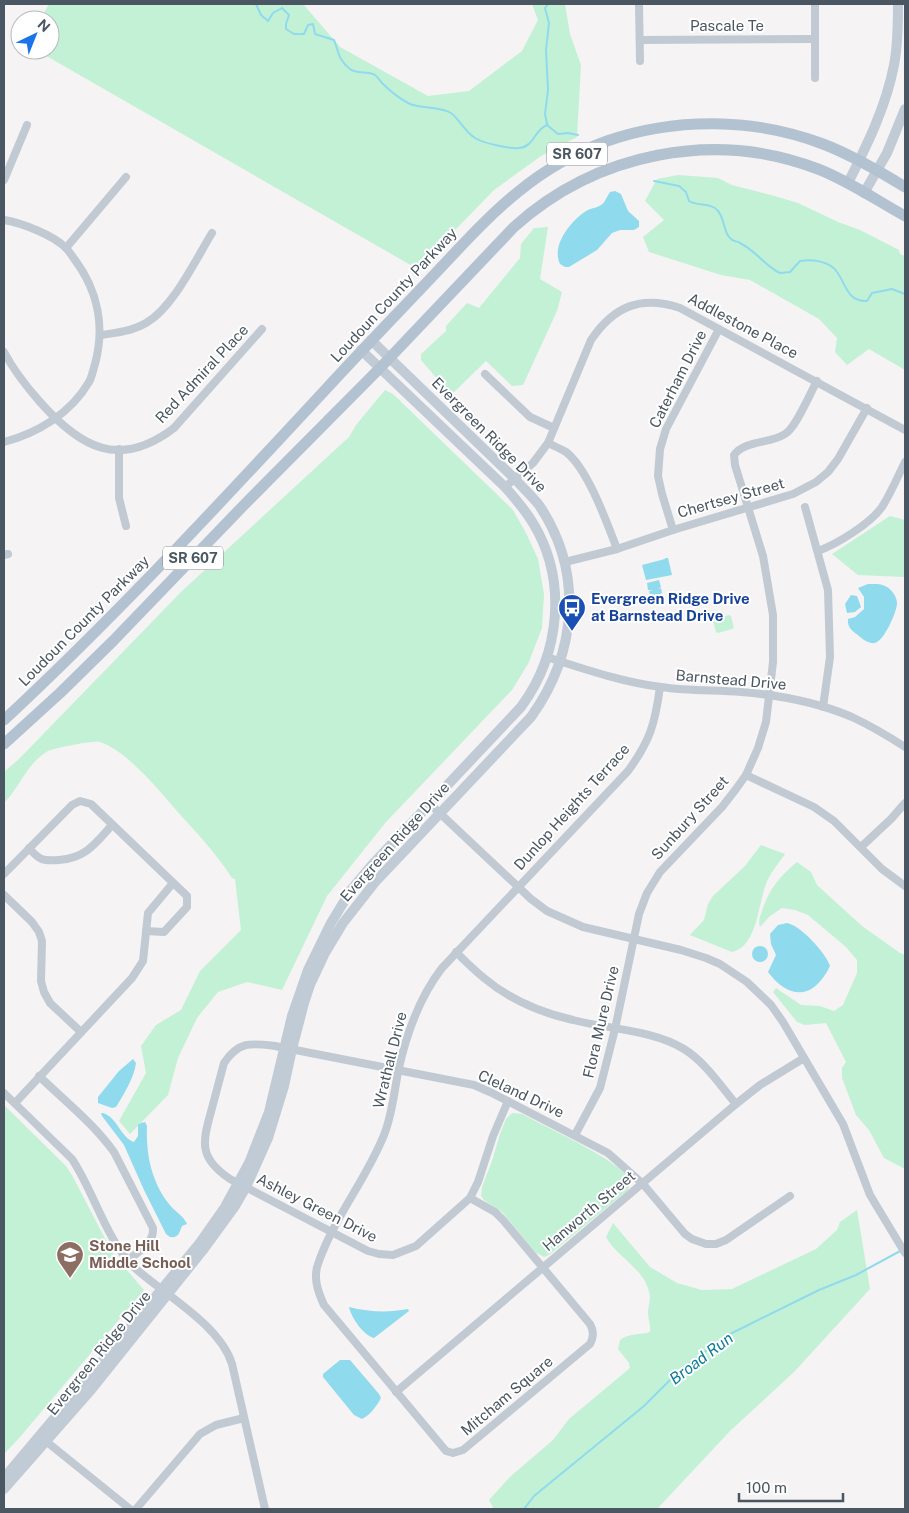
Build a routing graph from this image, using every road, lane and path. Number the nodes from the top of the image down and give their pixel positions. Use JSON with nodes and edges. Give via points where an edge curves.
{"nodes":[{"id":1,"x":639,"y":4,"type":"edge"},
{"id":2,"x":815,"y":4,"type":"edge"},
{"id":3,"x":898,"y":4,"type":"edge"},
{"id":4,"x":814,"y":39,"type":"junction"},
{"id":5,"x":640,"y":40,"type":"junction"},
{"id":6,"x":640,"y":61,"type":"dead end"},
{"id":7,"x":815,"y":78,"type":"dead end"},
{"id":8,"x":905,"y":109,"type":"edge"},
{"id":9,"x":27,"y":125,"type":"dead end"},
{"id":10,"x":859,"y":160,"type":"junction"},
{"id":11,"x":878,"y":171,"type":"junction"},
{"id":12,"x":126,"y":177,"type":"dead end"},
{"id":13,"x":4,"y":180,"type":"edge"},
{"id":14,"x":848,"y":183,"type":"junction"},
{"id":15,"x":905,"y":187,"type":"edge"},
{"id":16,"x":864,"y":193,"type":"junction"},
{"id":17,"x":905,"y":216,"type":"edge"},
{"id":18,"x":4,"y":220,"type":"edge"},
{"id":19,"x":212,"y":232,"type":"dead end"},
{"id":20,"x":66,"y":248,"type":"junction"},
{"id":21,"x":262,"y":329,"type":"dead end"},
{"id":22,"x":719,"y":329,"type":"junction"},
{"id":23,"x":101,"y":335,"type":"junction"},
{"id":24,"x":372,"y":340,"type":"junction"},
{"id":25,"x":361,"y":350,"type":"junction"},
{"id":26,"x":4,"y":352,"type":"edge"},
{"id":27,"x":390,"y":358,"type":"junction"},
{"id":28,"x":380,"y":368,"type":"junction"},
{"id":29,"x":485,"y":374,"type":"dead end"},
{"id":30,"x":816,"y":381,"type":"junction"},
{"id":31,"x":867,"y":408,"type":"junction"},
{"id":32,"x":55,"y":418,"type":"junction"},
{"id":33,"x":554,"y":428,"type":"junction"},
{"id":34,"x":905,"y":430,"type":"edge"},
{"id":35,"x":4,"y":442,"type":"edge"},
{"id":36,"x":548,"y":443,"type":"junction"},
{"id":37,"x":118,"y":450,"type":"junction"},
{"id":38,"x":905,"y":462,"type":"edge"},
{"id":39,"x":515,"y":479,"type":"junction"},
{"id":40,"x":505,"y":487,"type":"junction"},
{"id":41,"x":805,"y":507,"type":"dead end"},
{"id":42,"x":748,"y":509,"type":"junction"},
{"id":43,"x":126,"y":526,"type":"dead end"},
{"id":44,"x":673,"y":530,"type":"junction"},
{"id":45,"x":616,"y":549,"type":"junction"},
{"id":46,"x":818,"y":551,"type":"junction"},
{"id":47,"x":565,"y":562,"type":"junction"},
{"id":48,"x":547,"y":658,"type":"junction"},
{"id":49,"x":561,"y":662,"type":"junction"},
{"id":50,"x":660,"y":687,"type":"junction"},
{"id":51,"x":770,"y":695,"type":"junction"},
{"id":52,"x":823,"y":707,"type":"junction"},
{"id":53,"x":4,"y":720,"type":"edge"},
{"id":54,"x":4,"y":744,"type":"edge"},
{"id":55,"x":905,"y":747,"type":"edge"},
{"id":56,"x":746,"y":775,"type":"junction"},
{"id":57,"x":905,"y":803,"type":"edge"},
{"id":58,"x":430,"y":804,"type":"junction"},
{"id":59,"x":440,"y":814,"type":"junction"},
{"id":60,"x":112,"y":825,"type":"junction"},
{"id":61,"x":861,"y":847,"type":"junction"},
{"id":62,"x":29,"y":848,"type":"junction"},
{"id":63,"x":4,"y":874,"type":"edge"},
{"id":64,"x":173,"y":882,"type":"junction"},
{"id":65,"x":905,"y":886,"type":"edge"},
{"id":66,"x":518,"y":887,"type":"junction"},
{"id":67,"x":4,"y":895,"type":"edge"},
{"id":68,"x":146,"y":931,"type":"junction"},
{"id":69,"x":634,"y":939,"type":"junction"},
{"id":70,"x":456,"y":952,"type":"junction"},
{"id":71,"x":615,"y":1029,"type":"junction"},
{"id":72,"x":81,"y":1032,"type":"junction"},
{"id":73,"x":288,"y":1048,"type":"junction"},
{"id":74,"x":804,"y":1058,"type":"junction"},
{"id":75,"x":398,"y":1071,"type":"junction"},
{"id":76,"x":38,"y":1076,"type":"junction"},
{"id":77,"x":4,"y":1093,"type":"edge"},
{"id":78,"x":508,"y":1101,"type":"junction"},
{"id":79,"x":15,"y":1103,"type":"junction"},
{"id":80,"x":736,"y":1104,"type":"junction"},
{"id":81,"x":575,"y":1135,"type":"junction"},
{"id":82,"x":642,"y":1184,"type":"junction"},
{"id":83,"x":242,"y":1185,"type":"junction"},
{"id":84,"x":790,"y":1196,"type":"dead end"},
{"id":85,"x":470,"y":1198,"type":"junction"},
{"id":86,"x":332,"y":1233,"type":"junction"},
{"id":87,"x":905,"y":1253,"type":"edge"},
{"id":88,"x":128,"y":1260,"type":"junction"},
{"id":89,"x":543,"y":1268,"type":"junction"},
{"id":90,"x":164,"y":1292,"type":"junction"},
{"id":91,"x":396,"y":1392,"type":"junction"},
{"id":92,"x":244,"y":1418,"type":"junction"},
{"id":93,"x":43,"y":1439,"type":"junction"},
{"id":94,"x":4,"y":1478,"type":"edge"},
{"id":95,"x":4,"y":1489,"type":"edge"},
{"id":96,"x":130,"y":1509,"type":"edge"},
{"id":97,"x":136,"y":1509,"type":"edge"},
{"id":98,"x":265,"y":1509,"type":"edge"}],
"edges":[{"from":1,"to":5,"type":"street"},
{"from":2,"to":4,"type":"street"},
{"from":3,"to":10,"type":"street","via":[[894,65],[881,113]]},
{"from":4,"to":5,"type":"street","name":"Pascale Te"},
{"from":4,"to":7,"type":"street"},
{"from":5,"to":6,"type":"street"},
{"from":8,"to":11,"type":"street"},
{"from":9,"to":13,"type":"street"},
{"from":10,"to":11,"type":"main road","name":"Loudoun County Parkway","number":"SR 607"},
{"from":10,"to":14,"type":"street"},
{"from":10,"to":24,"type":"main road","name":"Loudoun County Parkway","number":"SR 607","via":[[822,143],[786,132],[729,124],[665,127],[606,142],[554,166],[515,193],[488,217]]},
{"from":11,"to":15,"type":"main road","name":"Loudoun County Parkway","number":"SR 607"},
{"from":11,"to":16,"type":"street"},
{"from":12,"to":20,"type":"street"},
{"from":14,"to":16,"type":"main road","number":"SR 607"},
{"from":14,"to":27,"type":"main road","number":"SR 607","via":[[819,169],[786,159],[732,150],[668,152],[608,168],[556,194],[528,214]]},
{"from":16,"to":17,"type":"main road","number":"SR 607"},
{"from":18,"to":20,"type":"street","via":[[48,236]]},
{"from":19,"to":23,"type":"street","via":[[173,297],[159,313],[128,331]]},
{"from":20,"to":23,"type":"street","via":[[87,277],[95,295]]},
{"from":21,"to":37,"type":"street","name":"Red Admiral Place","via":[[174,428],[157,441]]},
{"from":22,"to":30,"type":"street","name":"Addlestone Place"},
{"from":22,"to":33,"type":"street","name":"Addlestone Place","via":[[666,303],[639,303],[616,313],[591,340]]},
{"from":22,"to":44,"type":"street","name":"Caterham Drive","via":[[666,429],[660,449],[658,476]]},
{"from":23,"to":32,"type":"street","via":[[90,380],[80,396]]},
{"from":24,"to":25,"type":"main road","name":"Loudoun County Parkway","number":"SR 607"},
{"from":24,"to":27,"type":"street","name":"Evergreen Ridge Drive"},
{"from":25,"to":28,"type":"street","name":"Evergreen Ridge Drive"},
{"from":25,"to":53,"type":"main road","name":"Loudoun County Parkway","number":"SR 607","via":[[152,576]]},
{"from":26,"to":32,"type":"street","name":"Red Admiral Place","via":[[12,367]]},
{"from":27,"to":28,"type":"main road","number":"SR 607"},
{"from":27,"to":39,"type":"street","name":"Evergreen Ridge Drive"},
{"from":28,"to":40,"type":"street","name":"Evergreen Ridge Drive"},
{"from":28,"to":54,"type":"main road","number":"SR 607","via":[[113,641]]},
{"from":29,"to":33,"type":"street","via":[[530,417]]},
{"from":30,"to":31,"type":"street","name":"Addlestone Place"},
{"from":30,"to":42,"type":"street","name":"Sunbury Street","via":[[790,430],[780,437],[741,449],[734,455]]},
{"from":31,"to":34,"type":"street","name":"Addlestone Place"},
{"from":31,"to":42,"type":"street","name":"Chertsey Street","via":[[838,459],[816,482],[793,494]]},
{"from":32,"to":35,"type":"street","via":[[42,428]]},
{"from":32,"to":37,"type":"street","name":"Red Admiral Place","via":[[78,438],[100,449]]},
{"from":33,"to":36,"type":"street","name":"Addlestone Place"},
{"from":36,"to":39,"type":"street","name":"Addlestone Place"},
{"from":36,"to":45,"type":"street","via":[[566,453],[576,465],[598,502]]},
{"from":37,"to":43,"type":"street","via":[[119,498]]},
{"from":38,"to":46,"type":"street","via":[[876,513],[840,540]]},
{"from":39,"to":40,"type":"street","name":"Addlestone Place"},
{"from":39,"to":47,"type":"street","name":"Evergreen Ridge Drive","via":[[538,503]]},
{"from":40,"to":48,"type":"street","name":"Evergreen Ridge Drive","via":[[534,524],[550,567],[556,606]]},
{"from":41,"to":46,"type":"street"},
{"from":42,"to":44,"type":"street","name":"Chertsey Street"},
{"from":42,"to":51,"type":"street","name":"Sunbury Street","via":[[763,556],[773,615]]},
{"from":44,"to":45,"type":"street","name":"Chertsey Street"},
{"from":45,"to":47,"type":"street","name":"Chertsey Street"},
{"from":46,"to":52,"type":"street","via":[[829,597],[830,657]]},
{"from":47,"to":49,"type":"street","name":"Evergreen Ridge Drive","via":[[569,614]]},
{"from":48,"to":49,"type":"street","name":"Barnstead Drive"},
{"from":48,"to":58,"type":"street","name":"Evergreen Ridge Drive","via":[[535,686],[521,707]]},
{"from":49,"to":50,"type":"street","name":"Barnstead Drive"},
{"from":49,"to":59,"type":"street","name":"Evergreen Ridge Drive","via":[[531,717]]},
{"from":50,"to":51,"type":"street","name":"Barnstead Drive"},
{"from":50,"to":66,"type":"street","name":"Dunlop Heights Terrace","via":[[651,733],[636,760]]},
{"from":51,"to":52,"type":"street","name":"Barnstead Drive"},
{"from":51,"to":56,"type":"street","name":"Sunbury Street","via":[[766,722]]},
{"from":52,"to":55,"type":"street","name":"Barnstead Drive","via":[[866,724]]},
{"from":56,"to":61,"type":"street","via":[[814,807]]},
{"from":56,"to":69,"type":"street","name":"Sunbury Street","via":[[722,807],[660,872],[647,893]]},
{"from":57,"to":61,"type":"street"},
{"from":58,"to":59,"type":"street"},
{"from":58,"to":73,"type":"street","name":"Evergreen Ridge Drive","via":[[372,865],[342,904],[322,938],[300,990]]},
{"from":59,"to":66,"type":"street"},
{"from":59,"to":73,"type":"street","name":"Evergreen Ridge Drive","via":[[376,881],[343,923],[314,977]]},
{"from":60,"to":62,"type":"street","via":[[91,848],[71,859],[45,861],[37,858]]},
{"from":60,"to":62,"type":"street","via":[[91,804],[80,801]]},
{"from":60,"to":64,"type":"street"},
{"from":61,"to":65,"type":"street","via":[[882,869]]},
{"from":62,"to":63,"type":"street"},
{"from":64,"to":68,"type":"street","via":[[148,914]]},
{"from":64,"to":68,"type":"street","via":[[187,896],[187,907],[164,932]]},
{"from":66,"to":69,"type":"street","via":[[547,911],[563,919]]},
{"from":66,"to":70,"type":"street","name":"Wrathall Drive"},
{"from":67,"to":72,"type":"street","via":[[39,932],[42,941],[41,981],[50,1004]]},
{"from":68,"to":72,"type":"street","via":[[144,961]]},
{"from":69,"to":71,"type":"street","name":"Flora Mure Drive"},
{"from":69,"to":74,"type":"street","via":[[706,958],[747,982],[779,1016]]},
{"from":70,"to":71,"type":"street","via":[[485,979],[526,1004],[555,1016]]},
{"from":70,"to":75,"type":"street","name":"Wrathall Drive","via":[[434,978],[418,1005]]},
{"from":71,"to":80,"type":"street","via":[[655,1037],[685,1050]]},
{"from":71,"to":81,"type":"street","name":"Flora Mure Drive","via":[[600,1088]]},
{"from":72,"to":76,"type":"street"},
{"from":73,"to":75,"type":"street","name":"Cleland Drive"},
{"from":73,"to":83,"type":"street","name":"Evergreen Ridge Drive"},
{"from":73,"to":83,"type":"street","name":"Ashley Green Drive","via":[[254,1044],[242,1046],[224,1063],[204,1138],[214,1167]]},
{"from":74,"to":80,"type":"street","name":"Hanworth Street"},
{"from":74,"to":87,"type":"street","via":[[842,1124],[874,1204]]},
{"from":75,"to":78,"type":"street","name":"Cleland Drive","via":[[474,1086]]},
{"from":75,"to":86,"type":"street","name":"Wrathall Drive","via":[[383,1137]]},
{"from":76,"to":79,"type":"street"},
{"from":76,"to":88,"type":"street","via":[[108,1144],[153,1228],[154,1236],[150,1242]]},
{"from":77,"to":79,"type":"street"},
{"from":78,"to":81,"type":"street","name":"Cleland Drive"},
{"from":78,"to":85,"type":"street","name":"Ashley Green Drive"},
{"from":79,"to":88,"type":"street","via":[[72,1159],[116,1244]]},
{"from":80,"to":82,"type":"street","name":"Hanworth Street"},
{"from":81,"to":82,"type":"street","name":"Cleland Drive","via":[[608,1153]]},
{"from":82,"to":84,"type":"street","name":"Cleland Drive","via":[[685,1234],[706,1244],[726,1240]]},
{"from":82,"to":89,"type":"street","name":"Hanworth Street"},
{"from":83,"to":86,"type":"street","name":"Ashley Green Drive"},
{"from":83,"to":90,"type":"street","name":"Evergreen Ridge Drive"},
{"from":85,"to":86,"type":"street","name":"Ashley Green Drive","via":[[416,1246],[393,1255],[368,1251]]},
{"from":85,"to":89,"type":"street","name":"Mitcham Square","via":[[499,1216]]},
{"from":86,"to":91,"type":"street","name":"Mitcham Square","via":[[318,1264],[318,1292],[324,1305]]},
{"from":88,"to":90,"type":"street"},
{"from":89,"to":91,"type":"street","name":"Hanworth Street"},
{"from":89,"to":91,"type":"street","name":"Mitcham Square","via":[[593,1329],[590,1344],[562,1368],[458,1453],[446,1451]]},
{"from":90,"to":92,"type":"street","via":[[224,1346],[232,1364]]},
{"from":90,"to":93,"type":"street","name":"Evergreen Ridge Drive"},
{"from":92,"to":97,"type":"street","via":[[216,1425],[200,1434]]},
{"from":92,"to":98,"type":"street"},
{"from":93,"to":94,"type":"street","name":"Evergreen Ridge Drive"},
{"from":93,"to":95,"type":"street","name":"Evergreen Ridge Drive"},
{"from":93,"to":96,"type":"street"}]}
